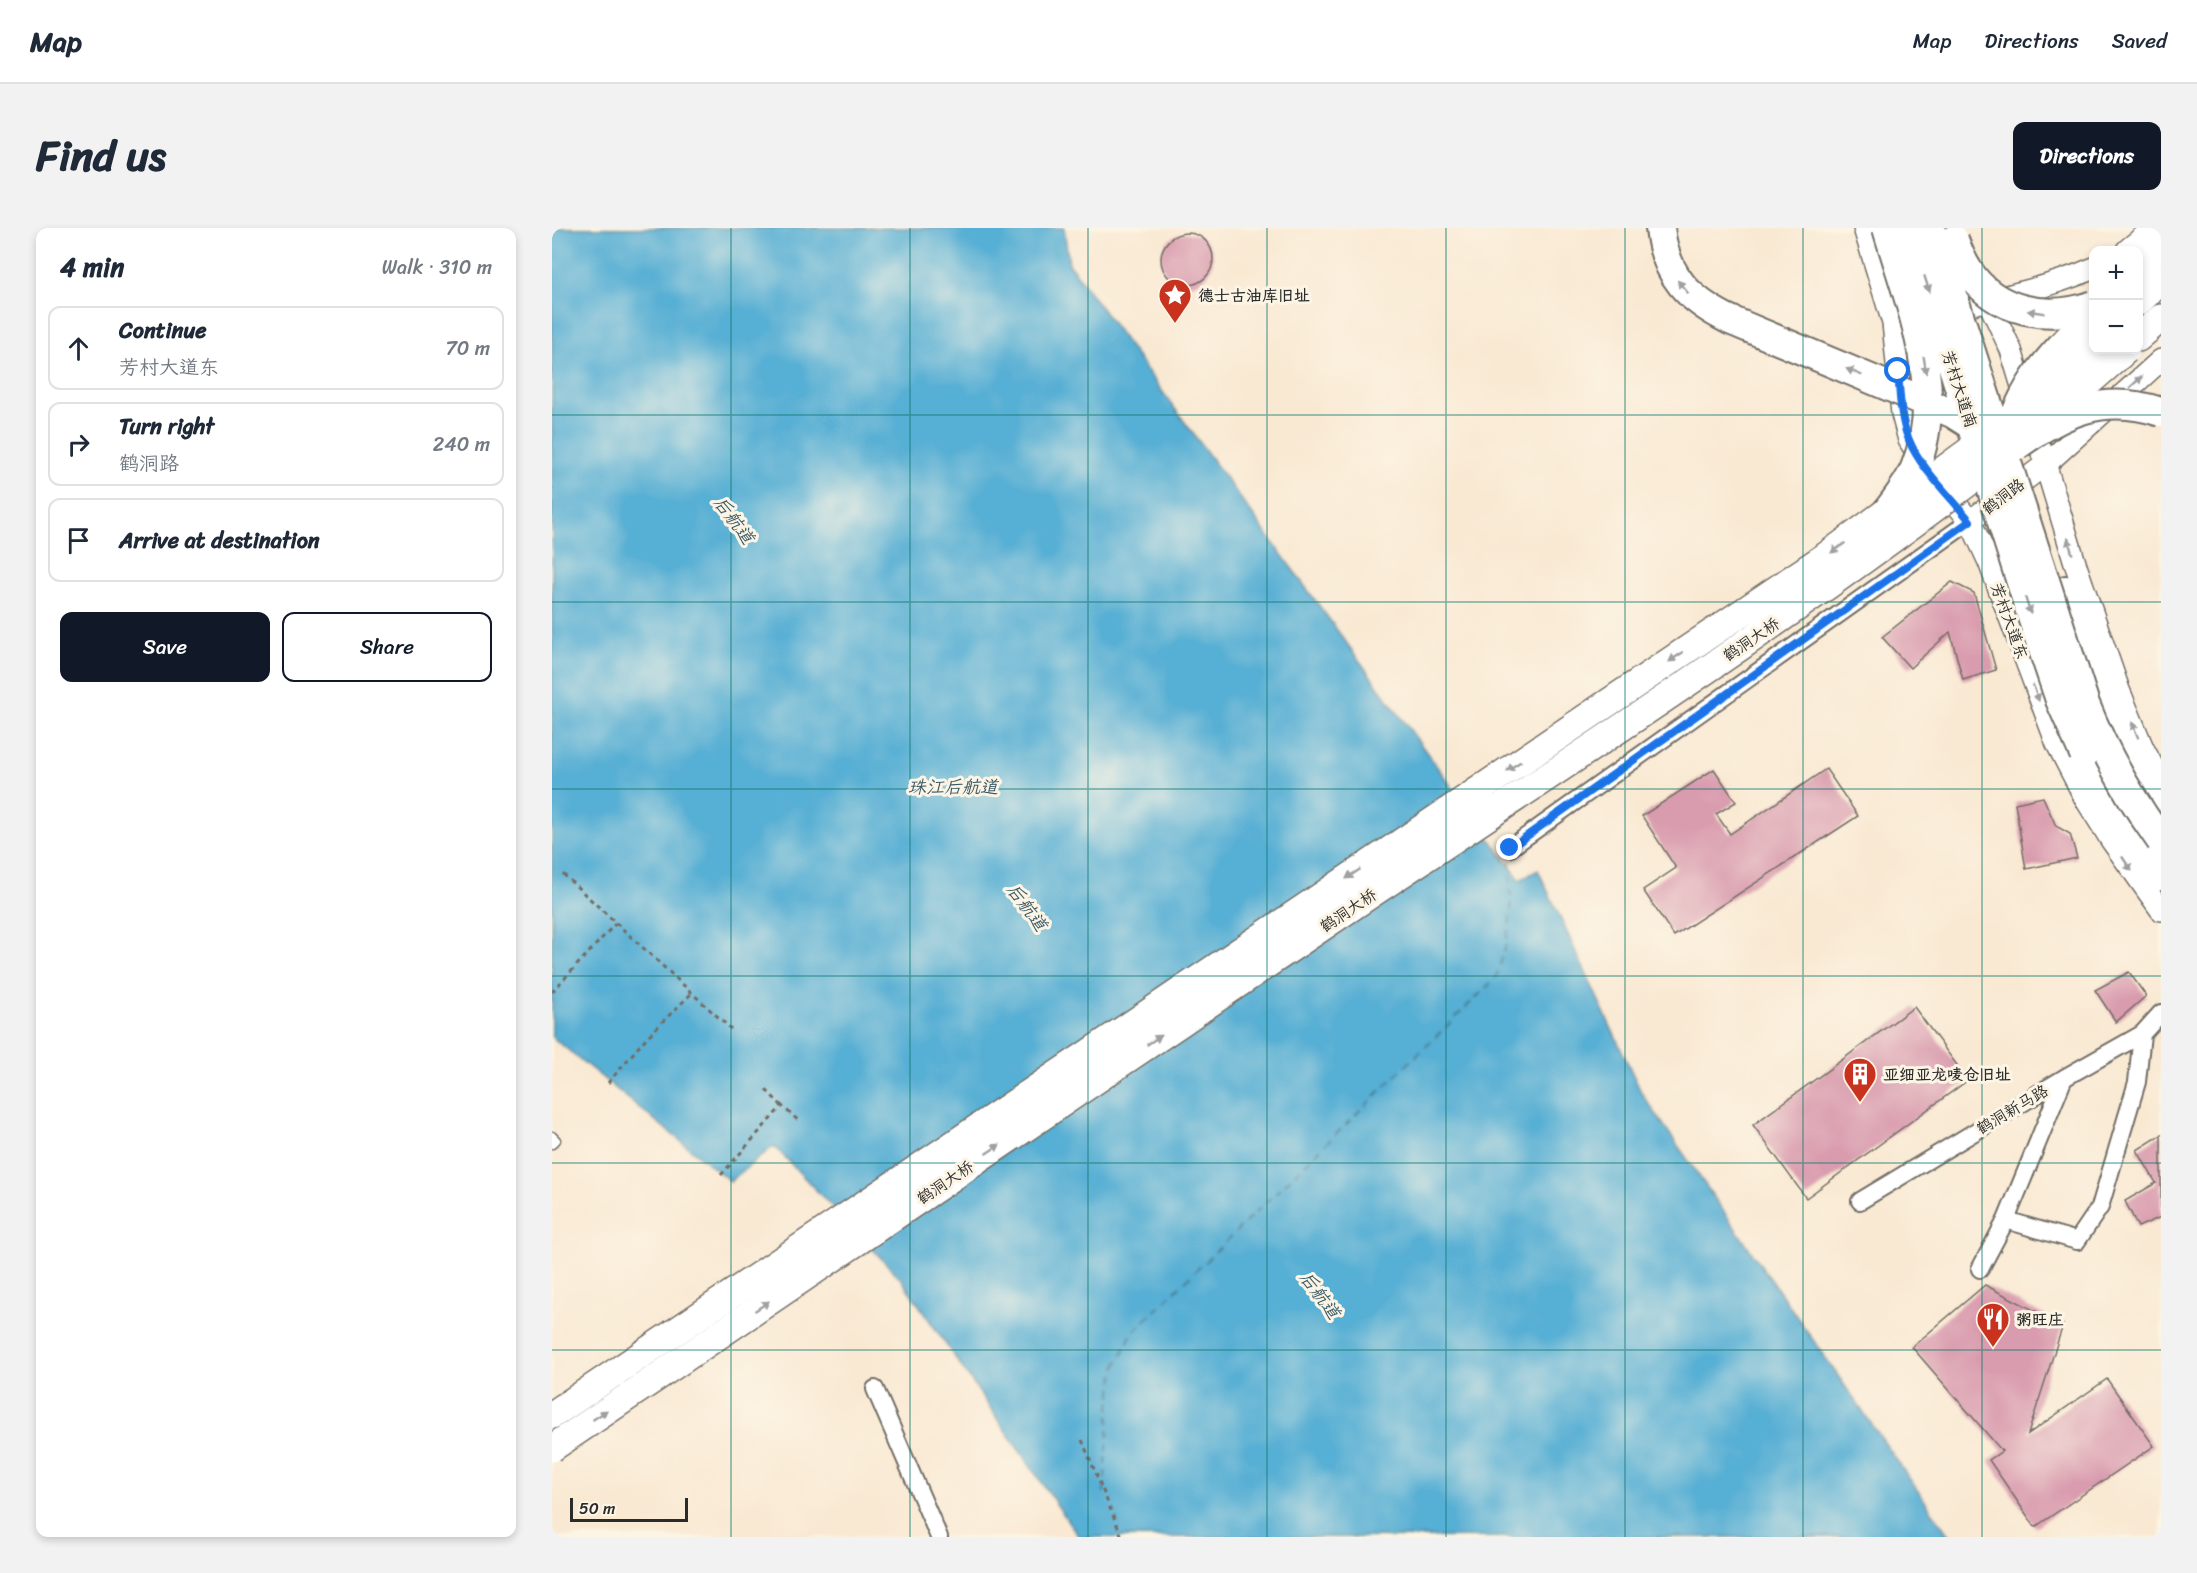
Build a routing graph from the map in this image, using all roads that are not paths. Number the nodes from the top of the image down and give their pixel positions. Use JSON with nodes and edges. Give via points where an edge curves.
{"nodes":[{"id":1,"x":1660,"y":228,"type":"edge"},
{"id":2,"x":1864,"y":228,"type":"edge"},
{"id":3,"x":1887,"y":228,"type":"edge"},
{"id":4,"x":1909,"y":228,"type":"edge"},
{"id":5,"x":1931,"y":228,"type":"edge"},
{"id":6,"x":1950,"y":228,"type":"edge"},
{"id":7,"x":1960,"y":228,"type":"edge"},
{"id":8,"x":2154,"y":228,"type":"edge"},
{"id":9,"x":2132,"y":246,"type":"edge"},
{"id":10,"x":2161,"y":249,"type":"edge"},
{"id":11,"x":2143,"y":267,"type":"edge"},
{"id":12,"x":2089,"y":270,"type":"edge"},
{"id":13,"x":2161,"y":281,"type":"edge"},
{"id":14,"x":2141,"y":300,"type":"edge"},
{"id":15,"x":1989,"y":302,"type":"junction"},
{"id":16,"x":2089,"y":306,"type":"edge"},
{"id":17,"x":2161,"y":318,"type":"edge"},
{"id":18,"x":2089,"y":319,"type":"edge"},
{"id":19,"x":1893,"y":323,"type":"junction"},
{"id":20,"x":2143,"y":334,"type":"edge"},
{"id":21,"x":2089,"y":348,"type":"edge"},
{"id":22,"x":2121,"y":354,"type":"edge"},
{"id":23,"x":2161,"y":360,"type":"edge"},
{"id":24,"x":1984,"y":396,"type":"junction"},
{"id":25,"x":2161,"y":412,"type":"edge"},
{"id":26,"x":2016,"y":446,"type":"junction"},
{"id":27,"x":2046,"y":464,"type":"junction"},
{"id":28,"x":2013,"y":487,"type":"junction"},
{"id":29,"x":1886,"y":514,"type":"junction"},
{"id":30,"x":1970,"y":521,"type":"junction"},
{"id":31,"x":2011,"y":550,"type":"junction"},
{"id":32,"x":2161,"y":783,"type":"edge"},
{"id":33,"x":2161,"y":810,"type":"edge"},
{"id":34,"x":2161,"y":841,"type":"edge"},
{"id":35,"x":1510,"y":848,"type":"dead end"},
{"id":36,"x":2161,"y":876,"type":"edge"},
{"id":37,"x":2161,"y":910,"type":"edge"},
{"id":38,"x":2161,"y":1013,"type":"edge"},
{"id":39,"x":2142,"y":1034,"type":"junction"},
{"id":40,"x":2064,"y":1078,"type":"junction"},
{"id":41,"x":552,"y":1136,"type":"edge"},
{"id":42,"x":552,"y":1144,"type":"edge"},
{"id":43,"x":1860,"y":1201,"type":"dead end"},
{"id":44,"x":2006,"y":1220,"type":"junction"},
{"id":45,"x":1980,"y":1269,"type":"dead end"},
{"id":46,"x":875,"y":1389,"type":"dead end"},
{"id":47,"x":552,"y":1415,"type":"edge"},
{"id":48,"x":552,"y":1448,"type":"edge"},
{"id":49,"x":939,"y":1537,"type":"edge"}],
"edges":[{"from":28,"to":1,"type":"highway","one_way":true,"bridge":true,"via":[[1991,441],[1963,418],[1705,307],[1676,278]]},
{"from":2,"to":19,"type":"street"},
{"from":3,"to":29,"type":"highway","one_way":true,"bridge":true,"via":[[1924,357],[1927,398],[1916,466]]},
{"from":4,"to":31,"type":"highway","name":"芳村大道南","one_way":true,"bridge":true},
{"from":5,"to":24,"type":"highway","name":"芳村大道南","bridge":true},
{"from":16,"to":6,"type":"highway","one_way":true,"bridge":true,"via":[[2045,313],[2020,309],[1998,299],[1968,271]]},
{"from":7,"to":15,"type":"street","via":[[1973,270]]},
{"from":8,"to":9,"type":"street"},
{"from":10,"to":11,"type":"highway"},
{"from":12,"to":15,"type":"street"},
{"from":13,"to":14,"type":"main road"},
{"from":15,"to":19,"type":"street"},
{"from":15,"to":27,"type":"street","via":[[2011,350]]},
{"from":17,"to":20,"type":"main road"},
{"from":18,"to":31,"type":"highway","bridge":true,"via":[[2039,371],[2010,432],[2001,490]]},
{"from":19,"to":30,"type":"street","name":"芳村大道东","via":[[1902,414],[1909,440]]},
{"from":21,"to":29,"type":"main road","name":"鹤洞大桥","bridge":true,"via":[[1998,430]]},
{"from":22,"to":26,"type":"main road","name":"鹤洞大桥","bridge":true},
{"from":27,"to":23,"type":"street","name":"鹤洞路","one_way":true},
{"from":24,"to":28,"type":"highway","bridge":true},
{"from":24,"to":33,"type":"highway","bridge":true,"via":[[2029,490],[2112,723],[2135,770]]},
{"from":25,"to":26,"type":"highway","bridge":true,"via":[[2119,404],[2083,409],[2046,426]]},
{"from":48,"to":26,"type":"main road","name":"鹤洞大桥","one_way":true,"bridge":true,"via":[[1748,642]]},
{"from":27,"to":30,"type":"street","name":"鹤洞路"},
{"from":32,"to":27,"type":"street","one_way":true,"via":[[2119,690]]},
{"from":28,"to":34,"type":"highway","bridge":true,"via":[[2094,729],[2127,791]]},
{"from":29,"to":47,"type":"main road","name":"鹤洞大桥","one_way":true,"bridge":true},
{"from":30,"to":35,"type":"street","name":"鹤洞路"},
{"from":30,"to":37,"type":"street","name":"芳村大道东","one_way":true,"via":[[2057,744],[2111,840]]},
{"from":31,"to":36,"type":"highway","name":"芳村大道东","one_way":true,"bridge":true,"via":[[2060,700],[2084,754],[2127,829]]},
{"from":38,"to":39,"type":"street","name":"鹤洞新马路"},
{"from":39,"to":40,"type":"street","name":"鹤洞新马路"},
{"from":39,"to":44,"type":"street","via":[[2137,1082],[2100,1207],[2078,1241]]},
{"from":40,"to":43,"type":"street","name":"鹤洞新马路"},
{"from":40,"to":44,"type":"street"},
{"from":41,"to":42,"type":"lane","via":[[556,1140]]},
{"from":44,"to":45,"type":"street"},
{"from":46,"to":49,"type":"street"}]}
